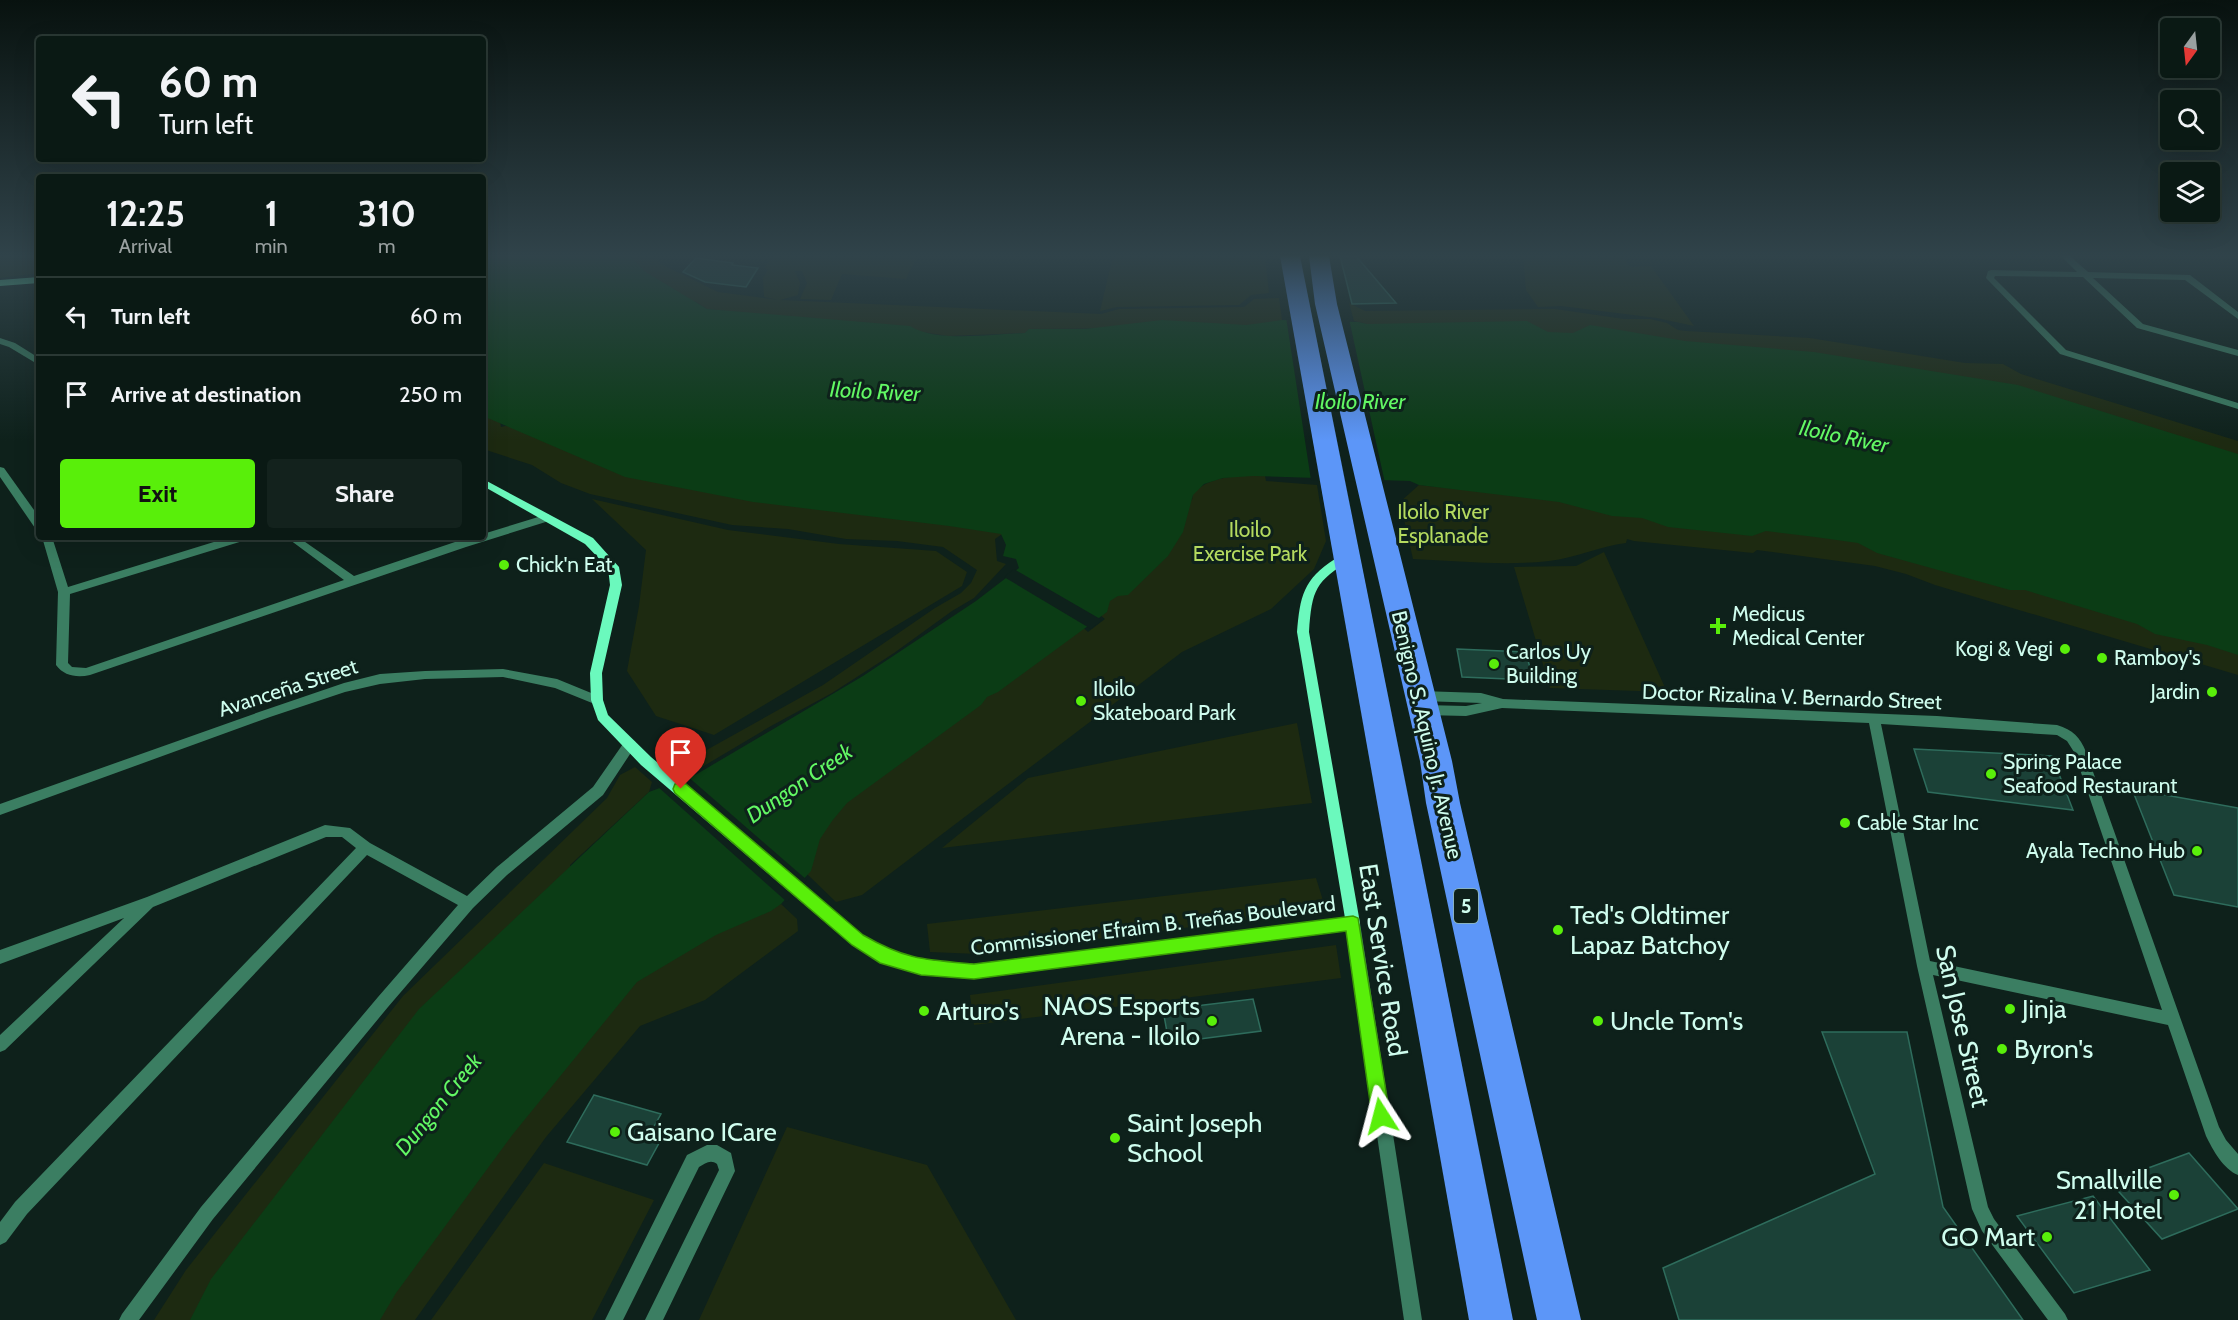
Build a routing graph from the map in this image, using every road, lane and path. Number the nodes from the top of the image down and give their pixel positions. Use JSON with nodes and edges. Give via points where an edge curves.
{"nodes":[{"id":1,"x":1303,"y":318,"type":"edge"},
{"id":2,"x":1330,"y":318,"type":"edge"},
{"id":3,"x":2029,"y":318,"type":"edge"},
{"id":4,"x":2131,"y":318,"type":"edge"},
{"id":5,"x":0,"y":340,"type":"edge"},
{"id":6,"x":2238,"y":353,"type":"edge"},
{"id":7,"x":36,"y":360,"type":"edge"},
{"id":8,"x":2238,"y":406,"type":"edge"},
{"id":9,"x":0,"y":470,"type":"edge"},
{"id":10,"x":486,"y":484,"type":"edge"},
{"id":11,"x":548,"y":518,"type":"junction"},
{"id":12,"x":36,"y":521,"type":"edge"},
{"id":13,"x":486,"y":538,"type":"edge"},
{"id":14,"x":51,"y":540,"type":"edge"},
{"id":15,"x":232,"y":540,"type":"edge"},
{"id":16,"x":295,"y":540,"type":"edge"},
{"id":17,"x":480,"y":540,"type":"edge"},
{"id":18,"x":1348,"y":556,"type":"junction"},
{"id":19,"x":353,"y":581,"type":"junction"},
{"id":20,"x":64,"y":592,"type":"junction"},
{"id":21,"x":597,"y":700,"type":"junction"},
{"id":22,"x":1422,"y":703,"type":"junction"},
{"id":23,"x":1874,"y":719,"type":"junction"},
{"id":24,"x":630,"y":745,"type":"junction"},
{"id":25,"x":0,"y":810,"type":"edge"},
{"id":26,"x":365,"y":847,"type":"junction"},
{"id":27,"x":152,"y":901,"type":"junction"},
{"id":28,"x":468,"y":904,"type":"junction"},
{"id":29,"x":1353,"y":923,"type":"junction"},
{"id":30,"x":0,"y":957,"type":"edge"},
{"id":31,"x":1924,"y":966,"type":"junction"},
{"id":32,"x":2173,"y":1018,"type":"junction"},
{"id":33,"x":0,"y":1045,"type":"edge"},
{"id":34,"x":2238,"y":1167,"type":"edge"},
{"id":35,"x":0,"y":1236,"type":"edge"},
{"id":36,"x":128,"y":1320,"type":"edge"},
{"id":37,"x":614,"y":1320,"type":"edge"},
{"id":38,"x":654,"y":1320,"type":"edge"},
{"id":39,"x":1413,"y":1320,"type":"edge"},
{"id":40,"x":1491,"y":1320,"type":"edge"},
{"id":41,"x":1559,"y":1320,"type":"edge"},
{"id":42,"x":2059,"y":1320,"type":"edge"}],
"edges":[{"from":1,"to":18,"type":"highway","name":"Benigno S. Aquino Jr. Avenue"},
{"from":2,"to":22,"type":"highway","name":"Benigno S. Aquino Jr. Avenue","number":"5"},
{"from":3,"to":8,"type":"street","via":[[2063,352]]},
{"from":4,"to":6,"type":"street","via":[[2140,326]]},
{"from":5,"to":7,"type":"street"},
{"from":9,"to":12,"type":"street"},
{"from":10,"to":11,"type":"main road","name":"Commissioner Efraim B. Treñas Boulevard"},
{"from":11,"to":13,"type":"street"},
{"from":11,"to":21,"type":"main road","name":"Commissioner Efraim B. Treñas Boulevard","via":[[589,541],[613,567],[616,585],[596,673]]},
{"from":14,"to":20,"type":"street"},
{"from":15,"to":20,"type":"street"},
{"from":16,"to":19,"type":"street"},
{"from":17,"to":19,"type":"street"},
{"from":18,"to":29,"type":"main road","name":"East Service Road","via":[[1323,571],[1308,590],[1303,632]]},
{"from":18,"to":40,"type":"highway","name":"Benigno S. Aquino Jr. Avenue"},
{"from":19,"to":20,"type":"street","via":[[86,672],[69,671],[62,665]]},
{"from":21,"to":24,"type":"main road","name":"Commissioner Efraim B. Treñas Boulevard","via":[[602,717]]},
{"from":21,"to":25,"type":"street","name":"Avanceña Street","via":[[557,684],[503,673],[380,679],[266,714]]},
{"from":22,"to":23,"type":"street","name":"Doctor Rizalina V. Bernardo Street","via":[[1466,711],[1503,704]]},
{"from":22,"to":41,"type":"highway","name":"Benigno S. Aquino Jr. Avenue","number":"5"},
{"from":23,"to":31,"type":"street","name":"San Jose Street"},
{"from":23,"to":32,"type":"street","name":"Doctor Rizalina V. Bernardo Street","via":[[2068,733],[2076,741]]},
{"from":24,"to":28,"type":"street","via":[[598,791]]},
{"from":24,"to":29,"type":"main road","name":"Commissioner Efraim B. Treñas Boulevard","via":[[857,940],[886,957],[921,968],[974,971]]},
{"from":26,"to":27,"type":"street","via":[[345,832],[325,831]]},
{"from":26,"to":28,"type":"street"},
{"from":26,"to":35,"type":"street","via":[[21,1208]]},
{"from":27,"to":30,"type":"street"},
{"from":27,"to":33,"type":"street"},
{"from":28,"to":36,"type":"street","via":[[207,1214]]},
{"from":29,"to":39,"type":"street","name":"East Service Road"},
{"from":31,"to":32,"type":"street"},
{"from":31,"to":42,"type":"street","name":"San Jose Street","via":[[1980,1209]]},
{"from":32,"to":34,"type":"street","via":[[2212,1130]]},
{"from":37,"to":38,"type":"street","via":[[693,1161],[707,1153],[717,1153],[724,1159],[727,1171]]}]}
